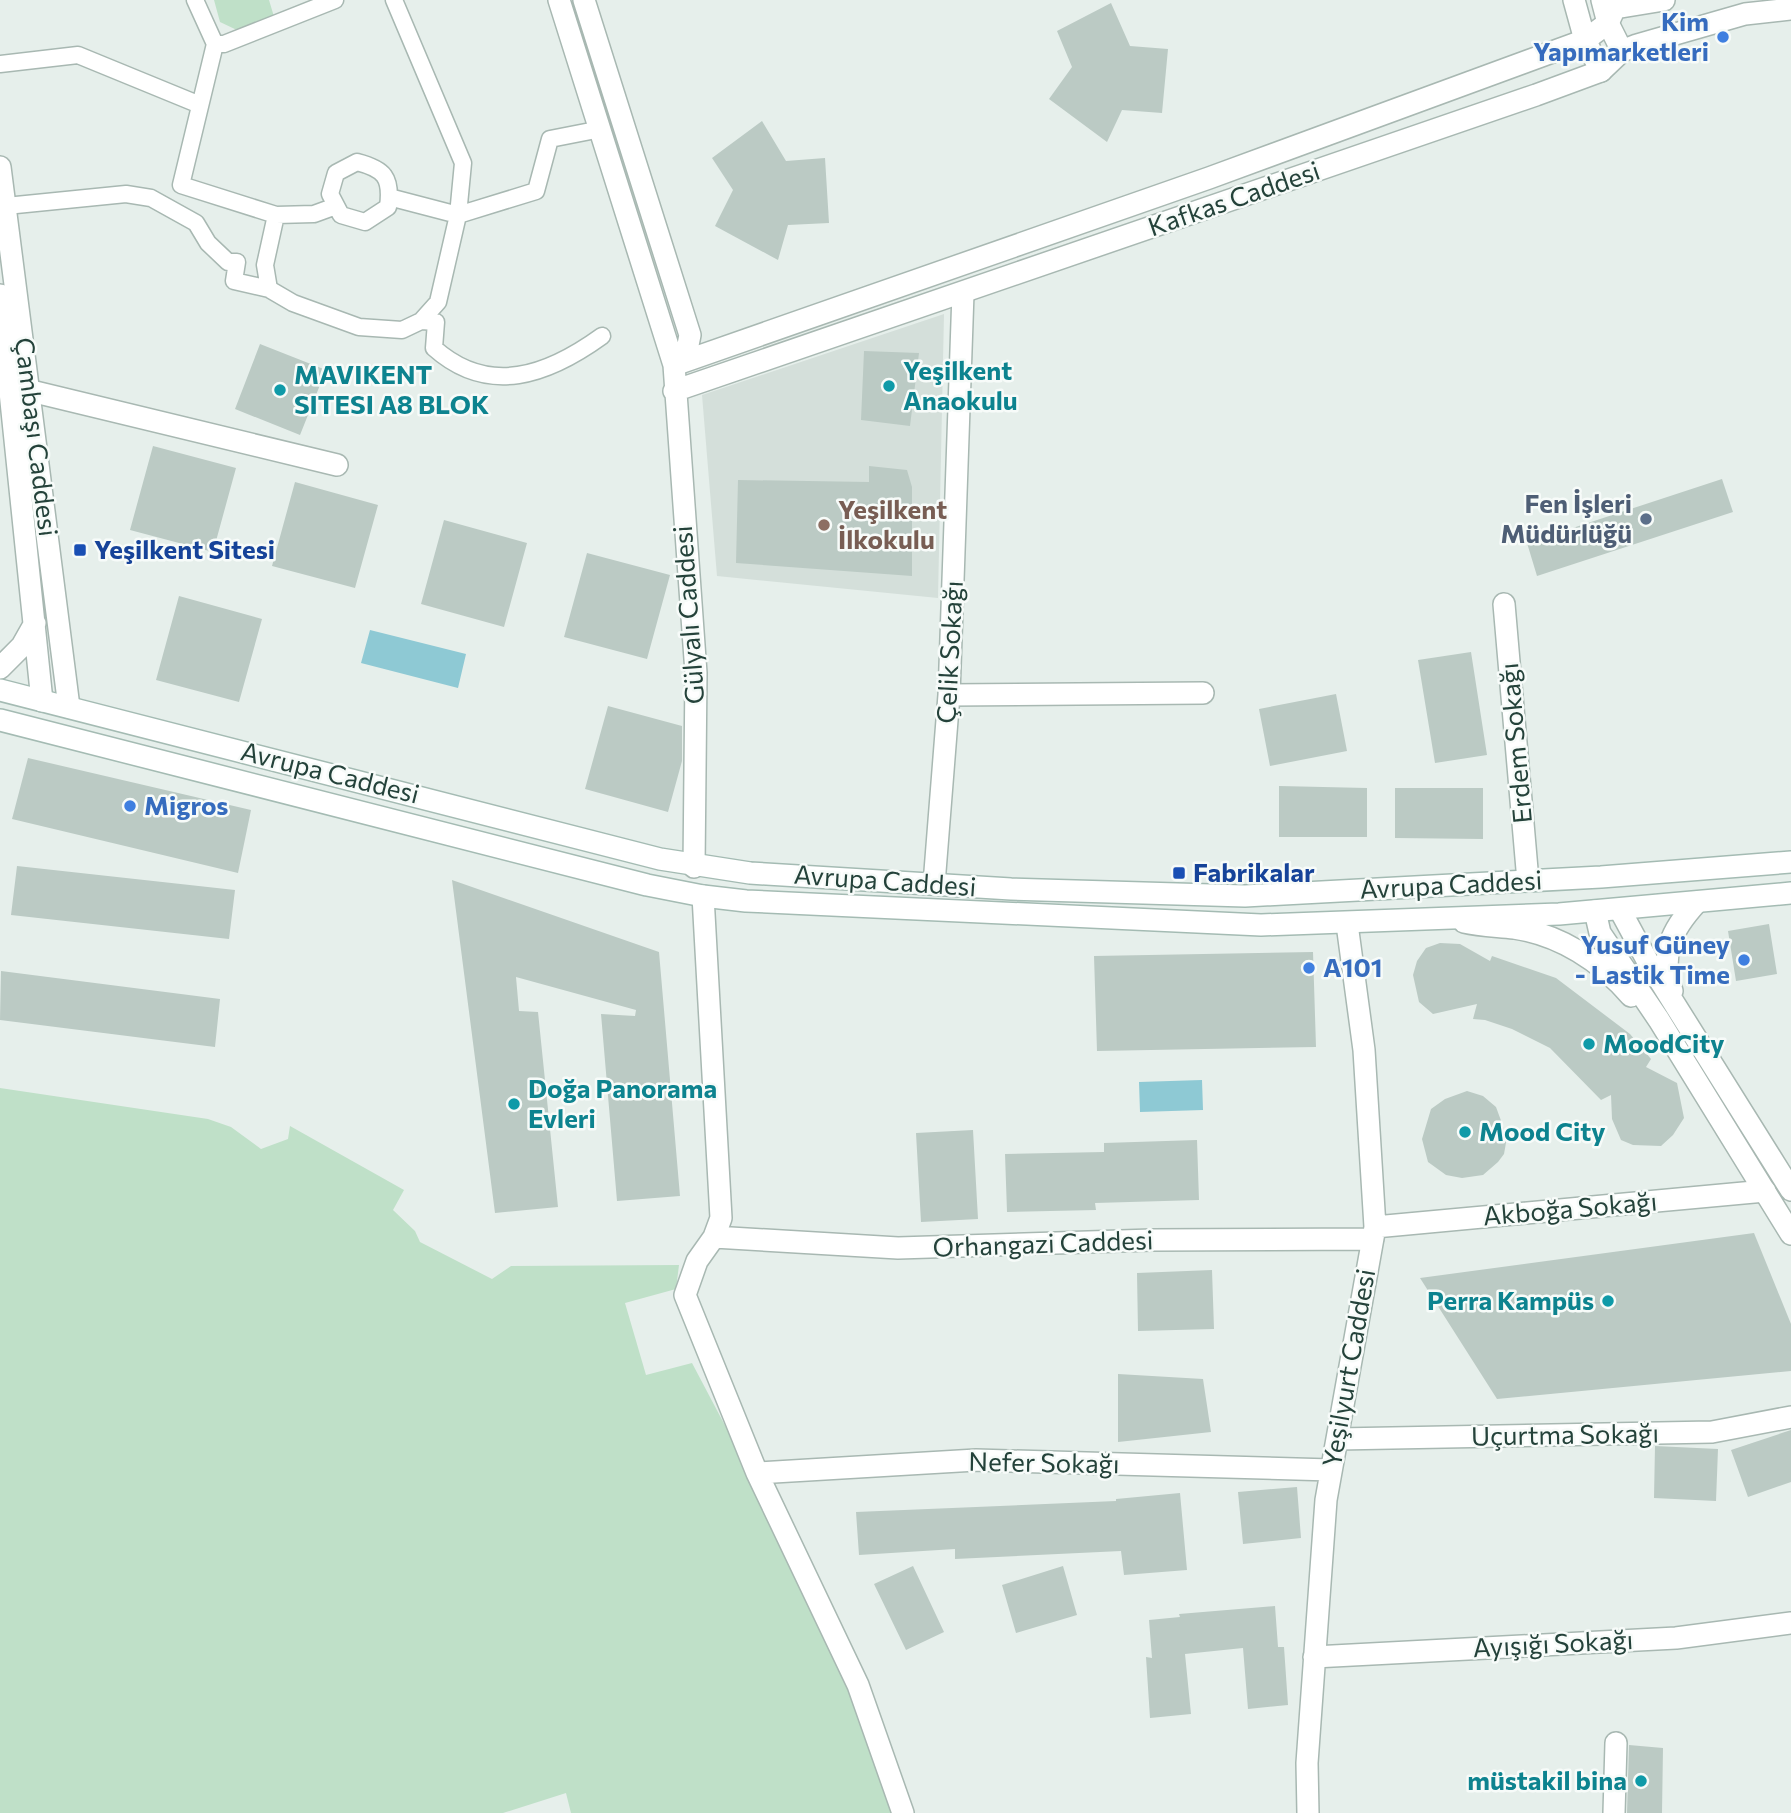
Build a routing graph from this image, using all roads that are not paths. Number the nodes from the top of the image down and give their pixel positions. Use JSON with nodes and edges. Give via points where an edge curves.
{"nodes":[{"id":1,"x":195,"y":0,"type":"edge"},
{"id":2,"x":335,"y":0,"type":"edge"},
{"id":3,"x":394,"y":0,"type":"edge"},
{"id":4,"x":559,"y":0,"type":"edge"},
{"id":5,"x":584,"y":0,"type":"edge"},
{"id":6,"x":1574,"y":0,"type":"edge"},
{"id":7,"x":1602,"y":0,"type":"edge"},
{"id":8,"x":1664,"y":0,"type":"edge"},
{"id":9,"x":1791,"y":9,"type":"edge"},
{"id":10,"x":1608,"y":23,"type":"junction"},
{"id":11,"x":1585,"y":40,"type":"junction"},
{"id":12,"x":215,"y":44,"type":"junction"},
{"id":13,"x":1622,"y":51,"type":"junction"},
{"id":14,"x":0,"y":64,"type":"edge"},
{"id":15,"x":1601,"y":71,"type":"junction"},
{"id":16,"x":200,"y":105,"type":"junction"},
{"id":17,"x":601,"y":129,"type":"junction"},
{"id":18,"x":0,"y":167,"type":"edge"},
{"id":19,"x":389,"y":197,"type":"junction"},
{"id":20,"x":6,"y":206,"type":"junction"},
{"id":21,"x":336,"y":206,"type":"junction"},
{"id":22,"x":276,"y":215,"type":"junction"},
{"id":23,"x":458,"y":215,"type":"junction"},
{"id":24,"x":269,"y":289,"type":"junction"},
{"id":25,"x":963,"y":293,"type":"junction"},
{"id":26,"x":1,"y":303,"type":"edge"},
{"id":27,"x":421,"y":321,"type":"junction"},
{"id":28,"x":602,"y":336,"type":"dead end"},
{"id":29,"x":674,"y":365,"type":"junction"},
{"id":30,"x":31,"y":391,"type":"junction"},
{"id":31,"x":674,"y":391,"type":"junction"},
{"id":32,"x":337,"y":465,"type":"dead end"},
{"id":33,"x":1504,"y":604,"type":"dead end"},
{"id":34,"x":35,"y":623,"type":"junction"},
{"id":35,"x":0,"y":668,"type":"edge"},
{"id":36,"x":0,"y":690,"type":"edge"},
{"id":37,"x":1203,"y":693,"type":"dead end"},
{"id":38,"x":949,"y":695,"type":"junction"},
{"id":39,"x":43,"y":701,"type":"junction"},
{"id":40,"x":69,"y":707,"type":"junction"},
{"id":41,"x":0,"y":720,"type":"edge"},
{"id":42,"x":53,"y":734,"type":"junction"},
{"id":43,"x":1791,"y":862,"type":"edge"},
{"id":44,"x":694,"y":867,"type":"junction"},
{"id":45,"x":1601,"y":877,"type":"junction"},
{"id":46,"x":1528,"y":881,"type":"junction"},
{"id":47,"x":934,"y":884,"type":"junction"},
{"id":48,"x":1791,"y":893,"type":"edge"},
{"id":49,"x":703,"y":897,"type":"junction"},
{"id":50,"x":1697,"y":902,"type":"junction"},
{"id":51,"x":1620,"y":910,"type":"junction"},
{"id":52,"x":1595,"y":911,"type":"junction"},
{"id":53,"x":1446,"y":917,"type":"junction"},
{"id":54,"x":1347,"y":924,"type":"junction"},
{"id":55,"x":1679,"y":1010,"type":"junction"},
{"id":56,"x":1660,"y":1020,"type":"junction"},
{"id":57,"x":1784,"y":1164,"type":"edge"},
{"id":58,"x":1791,"y":1190,"type":"edge"},
{"id":59,"x":1765,"y":1191,"type":"junction"},
{"id":60,"x":1374,"y":1233,"type":"junction"},
{"id":61,"x":1791,"y":1234,"type":"edge"},
{"id":62,"x":714,"y":1237,"type":"junction"},
{"id":63,"x":1791,"y":1417,"type":"edge"},
{"id":64,"x":1338,"y":1439,"type":"junction"},
{"id":65,"x":1331,"y":1470,"type":"junction"},
{"id":66,"x":757,"y":1473,"type":"junction"},
{"id":67,"x":1791,"y":1622,"type":"edge"},
{"id":68,"x":1314,"y":1657,"type":"junction"},
{"id":69,"x":1616,"y":1742,"type":"dead end"},
{"id":70,"x":902,"y":1813,"type":"edge"},
{"id":71,"x":1308,"y":1813,"type":"edge"},
{"id":72,"x":1614,"y":1813,"type":"edge"}],
"edges":[{"from":1,"to":12,"type":"street"},
{"from":2,"to":12,"type":"street"},
{"from":3,"to":23,"type":"street","via":[[463,163]]},
{"from":4,"to":17,"type":"street","name":"Gülyalı Caddesi"},
{"from":5,"to":29,"type":"street","name":"Gülyalı Caddesi","via":[[690,335],[687,350]]},
{"from":6,"to":11,"type":"street"},
{"from":7,"to":10,"type":"street"},
{"from":8,"to":10,"type":"street","name":"Kafkas Caddesi","via":[[1615,8]]},
{"from":9,"to":13,"type":"street","name":"Kafkas Caddesi","via":[[1745,14]]},
{"from":10,"to":11,"type":"street","name":"Kafkas Caddesi"},
{"from":10,"to":13,"type":"street"},
{"from":11,"to":15,"type":"street"},
{"from":11,"to":29,"type":"street","name":"Kafkas Caddesi","via":[[1209,178]]},
{"from":12,"to":16,"type":"street"},
{"from":13,"to":15,"type":"street","name":"Kafkas Caddesi"},
{"from":14,"to":16,"type":"street","via":[[78,55]]},
{"from":15,"to":25,"type":"street","name":"Kafkas Caddesi"},
{"from":16,"to":22,"type":"street","via":[[180,185]]},
{"from":17,"to":23,"type":"street","via":[[550,139],[536,191]]},
{"from":17,"to":29,"type":"street","name":"Gülyalı Caddesi"},
{"from":18,"to":20,"type":"street","name":"Çambaşı Caddesi"},
{"from":19,"to":21,"type":"street","via":[[388,207],[365,222],[341,215]]},
{"from":19,"to":21,"type":"street","via":[[388,182],[378,168],[357,162],[335,173],[330,194]]},
{"from":19,"to":23,"type":"street"},
{"from":20,"to":24,"type":"street","via":[[127,194],[151,198],[196,223],[208,243],[228,262],[237,262],[234,281]]},
{"from":20,"to":30,"type":"street","name":"Çambaşı Caddesi"},
{"from":21,"to":22,"type":"street","via":[[314,214]]},
{"from":22,"to":24,"type":"street","via":[[265,265]]},
{"from":23,"to":27,"type":"street","via":[[438,302]]},
{"from":24,"to":27,"type":"street","via":[[293,303],[359,327],[402,330]]},
{"from":25,"to":31,"type":"street","name":"Kafkas Caddesi"},
{"from":25,"to":38,"type":"street","name":"Çelik Sokağı"},
{"from":26,"to":34,"type":"street","name":"Çambaşı Caddesi"},
{"from":27,"to":28,"type":"street","via":[[436,322],[434,348],[451,363],[474,375],[502,378],[576,355]]},
{"from":29,"to":31,"type":"street","name":"Gülyalı Caddesi"},
{"from":30,"to":32,"type":"street"},
{"from":30,"to":40,"type":"street","name":"Çambaşı Caddesi"},
{"from":31,"to":44,"type":"street","name":"Gülyalı Caddesi","via":[[696,673]]},
{"from":33,"to":46,"type":"street","name":"Erdem Sokağı"},
{"from":34,"to":35,"type":"street","via":[[22,646]]},
{"from":34,"to":39,"type":"street","name":"Çambaşı Caddesi"},
{"from":36,"to":39,"type":"street","name":"Avrupa Caddesi"},
{"from":37,"to":38,"type":"street"},
{"from":38,"to":47,"type":"street","name":"Çelik Sokağı"},
{"from":39,"to":40,"type":"street","name":"Avrupa Caddesi"},
{"from":39,"to":42,"type":"street","name":"Çambaşı Caddesi","via":[[45,721]]},
{"from":40,"to":42,"type":"street","via":[[62,726]]},
{"from":40,"to":44,"type":"street","name":"Avrupa Caddesi"},
{"from":41,"to":42,"type":"street","name":"Avrupa Caddesi"},
{"from":42,"to":49,"type":"street","name":"Avrupa Caddesi"},
{"from":43,"to":45,"type":"street","name":"Avrupa Caddesi"},
{"from":44,"to":47,"type":"street","name":"Avrupa Caddesi"},
{"from":45,"to":46,"type":"street","name":"Avrupa Caddesi"},
{"from":45,"to":51,"type":"street"},
{"from":45,"to":52,"type":"street"},
{"from":46,"to":47,"type":"street","name":"Avrupa Caddesi","via":[[1245,896]]},
{"from":48,"to":50,"type":"street","name":"Avrupa Caddesi"},
{"from":49,"to":54,"type":"street","name":"Avrupa Caddesi","via":[[1142,921]]},
{"from":49,"to":62,"type":"street","via":[[721,1192],[721,1218]]},
{"from":50,"to":51,"type":"street","name":"Avrupa Caddesi"},
{"from":50,"to":55,"type":"street","via":[[1669,939],[1667,973]]},
{"from":51,"to":52,"type":"street","name":"Avrupa Caddesi"},
{"from":51,"to":55,"type":"street"},
{"from":52,"to":53,"type":"street","name":"Avrupa Caddesi"},
{"from":52,"to":56,"type":"street","via":[[1600,933]]},
{"from":53,"to":54,"type":"street","name":"Avrupa Caddesi"},
{"from":53,"to":56,"type":"street","via":[[1542,934],[1565,944],[1593,960],[1646,1013]]},
{"from":54,"to":60,"type":"street","name":"Yeşilyurt Caddesi","via":[[1364,1049]]},
{"from":55,"to":57,"type":"street"},
{"from":56,"to":59,"type":"street"},
{"from":57,"to":58,"type":"street"},
{"from":59,"to":60,"type":"street","name":"Akboğa Sokağı"},
{"from":59,"to":61,"type":"street"},
{"from":60,"to":62,"type":"street","name":"Orhangazi Caddesi","via":[[898,1248]]},
{"from":60,"to":64,"type":"street","name":"Yeşilyurt Caddesi"},
{"from":62,"to":66,"type":"street","via":[[697,1261],[685,1295]]},
{"from":63,"to":64,"type":"street","name":"Uçurtma Sokağı","via":[[1712,1432]]},
{"from":64,"to":65,"type":"street","name":"Yeşilyurt Caddesi"},
{"from":65,"to":66,"type":"street","name":"Nefer Sokağı","via":[[976,1460]]},
{"from":65,"to":68,"type":"street","name":"Yeşilyurt Caddesi"},
{"from":66,"to":70,"type":"street","via":[[858,1685]]},
{"from":67,"to":68,"type":"street","name":"Ayışığı Sokağı","via":[[1676,1638]]},
{"from":68,"to":71,"type":"street","name":"Yeşilyurt Caddesi"},
{"from":69,"to":72,"type":"street"}]}
